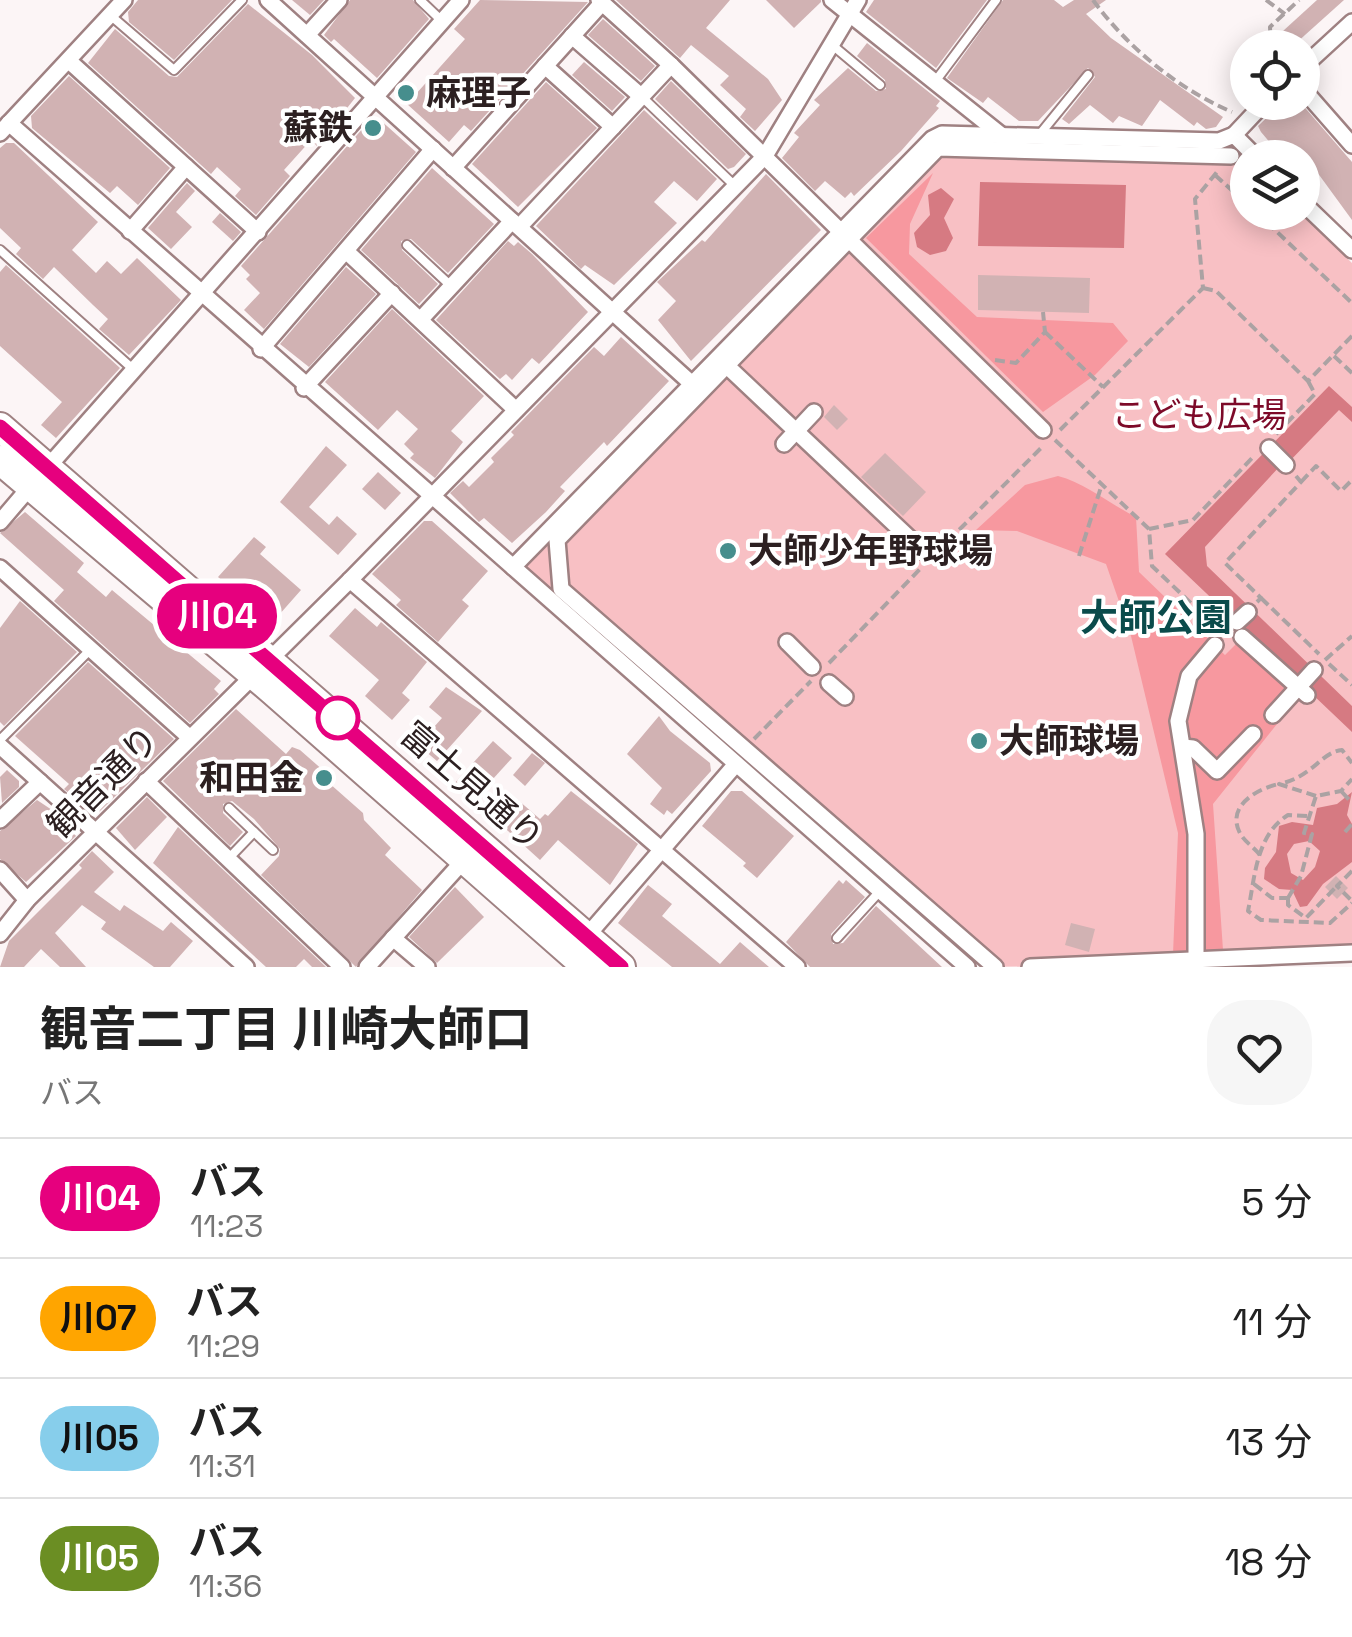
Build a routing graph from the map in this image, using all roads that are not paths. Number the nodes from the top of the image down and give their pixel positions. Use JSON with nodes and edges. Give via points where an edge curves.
{"nodes":[{"id":1,"x":124,"y":0,"type":"edge"},
{"id":2,"x":242,"y":0,"type":"edge"},
{"id":3,"x":268,"y":0,"type":"edge"},
{"id":4,"x":338,"y":0,"type":"edge"},
{"id":5,"x":420,"y":0,"type":"edge"},
{"id":6,"x":461,"y":0,"type":"edge"},
{"id":7,"x":832,"y":0,"type":"edge"},
{"id":8,"x":858,"y":0,"type":"edge"},
{"id":9,"x":996,"y":0,"type":"edge"},
{"id":10,"x":600,"y":2,"type":"edge"},
{"id":11,"x":110,"y":15,"type":"junction"},
{"id":12,"x":848,"y":15,"type":"junction"},
{"id":13,"x":442,"y":21,"type":"junction"},
{"id":14,"x":1352,"y":22,"type":"edge"},
{"id":15,"x":308,"y":35,"type":"junction"},
{"id":16,"x":572,"y":36,"type":"junction"},
{"id":17,"x":831,"y":44,"type":"junction"},
{"id":18,"x":1320,"y":51,"type":"edge"},
{"id":19,"x":69,"y":62,"type":"junction"},
{"id":20,"x":672,"y":65,"type":"junction"},
{"id":21,"x":545,"y":66,"type":"junction"},
{"id":22,"x":1088,"y":75,"type":"dead end"},
{"id":23,"x":934,"y":84,"type":"junction"},
{"id":24,"x":880,"y":85,"type":"dead end"},
{"id":25,"x":642,"y":97,"type":"junction"},
{"id":26,"x":376,"y":99,"type":"junction"},
{"id":27,"x":1320,"y":108,"type":"edge"},
{"id":28,"x":1248,"y":120,"type":"edge"},
{"id":29,"x":613,"y":127,"type":"junction"},
{"id":30,"x":4,"y":128,"type":"edge"},
{"id":31,"x":1000,"y":134,"type":"junction"},
{"id":32,"x":1039,"y":135,"type":"junction"},
{"id":33,"x":1234,"y":135,"type":"junction"},
{"id":34,"x":1239,"y":140,"type":"edge"},
{"id":35,"x":1352,"y":144,"type":"edge"},
{"id":36,"x":433,"y":149,"type":"junction"},
{"id":37,"x":764,"y":156,"type":"junction"},
{"id":38,"x":1230,"y":156,"type":"edge"},
{"id":39,"x":186,"y":167,"type":"junction"},
{"id":40,"x":454,"y":168,"type":"junction"},
{"id":41,"x":735,"y":186,"type":"junction"},
{"id":42,"x":1320,"y":219,"type":"edge"},
{"id":43,"x":516,"y":223,"type":"junction"},
{"id":44,"x":130,"y":232,"type":"junction"},
{"id":45,"x":258,"y":232,"type":"junction"},
{"id":46,"x":846,"y":234,"type":"junction"},
{"id":47,"x":407,"y":246,"type":"dead end"},
{"id":48,"x":0,"y":250,"type":"edge"},
{"id":49,"x":1352,"y":250,"type":"edge"},
{"id":50,"x":346,"y":251,"type":"junction"},
{"id":51,"x":452,"y":286,"type":"junction"},
{"id":52,"x":392,"y":292,"type":"junction"},
{"id":53,"x":202,"y":296,"type":"junction"},
{"id":54,"x":613,"y":313,"type":"junction"},
{"id":55,"x":421,"y":319,"type":"junction"},
{"id":56,"x":261,"y":349,"type":"junction"},
{"id":57,"x":726,"y":366,"type":"junction"},
{"id":58,"x":134,"y":370,"type":"junction"},
{"id":59,"x":690,"y":382,"type":"junction"},
{"id":60,"x":304,"y":388,"type":"junction"},
{"id":61,"x":516,"y":410,"type":"junction"},
{"id":62,"x":814,"y":412,"type":"dead end"},
{"id":63,"x":0,"y":427,"type":"edge"},
{"id":64,"x":796,"y":431,"type":"junction"},
{"id":65,"x":1048,"y":434,"type":"road end"},
{"id":66,"x":784,"y":444,"type":"dead end"},
{"id":67,"x":1268,"y":448,"type":"dead end"},
{"id":68,"x":0,"y":460,"type":"edge"},
{"id":69,"x":1286,"y":465,"type":"road end"},
{"id":70,"x":39,"y":477,"type":"junction"},
{"id":71,"x":864,"y":494,"type":"junction"},
{"id":72,"x":430,"y":496,"type":"junction"},
{"id":73,"x":850,"y":509,"type":"dead end"},
{"id":74,"x":0,"y":522,"type":"edge"},
{"id":75,"x":924,"y":552,"type":"dead end"},
{"id":76,"x":513,"y":567,"type":"junction"},
{"id":77,"x":0,"y":568,"type":"edge"},
{"id":78,"x":350,"y":580,"type":"junction"},
{"id":79,"x":1242,"y":624,"type":"road end"},
{"id":80,"x":787,"y":642,"type":"dead end"},
{"id":81,"x":1215,"y":646,"type":"dead end"},
{"id":82,"x":90,"y":650,"type":"junction"},
{"id":83,"x":1320,"y":665,"type":"road end"},
{"id":84,"x":261,"y":667,"type":"junction"},
{"id":85,"x":812,"y":667,"type":"dead end"},
{"id":86,"x":828,"y":683,"type":"dead end"},
{"id":87,"x":1302,"y":691,"type":"junction"},
{"id":88,"x":845,"y":696,"type":"dead end"},
{"id":89,"x":1273,"y":715,"type":"dead end"},
{"id":90,"x":1253,"y":734,"type":"dead end"},
{"id":91,"x":189,"y":738,"type":"junction"},
{"id":92,"x":0,"y":743,"type":"edge"},
{"id":93,"x":1183,"y":747,"type":"junction"},
{"id":94,"x":740,"y":757,"type":"junction"},
{"id":95,"x":146,"y":781,"type":"junction"},
{"id":96,"x":40,"y":782,"type":"junction"},
{"id":97,"x":1191,"y":805,"type":"junction"},
{"id":98,"x":230,"y":808,"type":"dead end"},
{"id":99,"x":1172,"y":808,"type":"dead end"},
{"id":100,"x":0,"y":820,"type":"edge"},
{"id":101,"x":254,"y":832,"type":"junction"},
{"id":102,"x":95,"y":833,"type":"junction"},
{"id":103,"x":660,"y":849,"type":"junction"},
{"id":104,"x":272,"y":850,"type":"dead end"},
{"id":105,"x":466,"y":858,"type":"junction"},
{"id":106,"x":228,"y":859,"type":"junction"},
{"id":107,"x":0,"y":870,"type":"edge"},
{"id":108,"x":881,"y":890,"type":"junction"},
{"id":109,"x":27,"y":900,"type":"junction"},
{"id":110,"x":0,"y":934,"type":"edge"},
{"id":111,"x":586,"y":936,"type":"junction"},
{"id":112,"x":393,"y":938,"type":"junction"},
{"id":113,"x":837,"y":938,"type":"dead end"},
{"id":114,"x":1352,"y":953,"type":"edge"},
{"id":115,"x":1196,"y":961,"type":"junction"},
{"id":116,"x":240,"y":965,"type":"edge"},
{"id":117,"x":342,"y":967,"type":"edge"},
{"id":118,"x":367,"y":967,"type":"edge"},
{"id":119,"x":427,"y":967,"type":"edge"},
{"id":120,"x":587,"y":967,"type":"edge"},
{"id":121,"x":594,"y":967,"type":"edge"},
{"id":122,"x":621,"y":967,"type":"edge"},
{"id":123,"x":797,"y":967,"type":"edge"},
{"id":124,"x":967,"y":967,"type":"edge"},
{"id":125,"x":995,"y":967,"type":"edge"},
{"id":126,"x":1030,"y":967,"type":"edge"}],
"edges":[{"from":1,"to":11,"type":"street"},
{"from":2,"to":11,"type":"lane","via":[[174,70]]},
{"from":3,"to":15,"type":"street"},
{"from":4,"to":15,"type":"street"},
{"from":5,"to":13,"type":"lane"},
{"from":6,"to":13,"type":"street"},
{"from":7,"to":12,"type":"street"},
{"from":8,"to":12,"type":"street","name":"観音通り"},
{"from":9,"to":23,"type":"lane"},
{"from":10,"to":16,"type":"street"},
{"from":10,"to":20,"type":"street"},
{"from":11,"to":19,"type":"street"},
{"from":12,"to":17,"type":"street","name":"観音通り"},
{"from":12,"to":23,"type":"street"},
{"from":13,"to":26,"type":"street"},
{"from":14,"to":18,"type":"street"},
{"from":15,"to":26,"type":"street"},
{"from":16,"to":21,"type":"street"},
{"from":16,"to":25,"type":"street"},
{"from":17,"to":24,"type":"lane"},
{"from":17,"to":37,"type":"street","name":"観音通り"},
{"from":19,"to":30,"type":"street"},
{"from":19,"to":39,"type":"street"},
{"from":20,"to":25,"type":"street"},
{"from":20,"to":37,"type":"street"},
{"from":21,"to":29,"type":"street"},
{"from":21,"to":40,"type":"street"},
{"from":22,"to":32,"type":"lane"},
{"from":23,"to":31,"type":"street"},
{"from":25,"to":29,"type":"street"},
{"from":25,"to":41,"type":"lane"},
{"from":26,"to":36,"type":"street"},
{"from":26,"to":45,"type":"street"},
{"from":27,"to":35,"type":"street"},
{"from":28,"to":33,"type":"street"},
{"from":29,"to":43,"type":"street"},
{"from":30,"to":44,"type":"street"},
{"from":31,"to":32,"type":"street"},
{"from":31,"to":46,"type":"street","via":[[932,138]]},
{"from":32,"to":33,"type":"street","via":[[1219,141]]},
{"from":33,"to":34,"type":"street"},
{"from":36,"to":40,"type":"street"},
{"from":36,"to":50,"type":"street"},
{"from":37,"to":41,"type":"street","name":"観音通り"},
{"from":37,"to":46,"type":"street"},
{"from":38,"to":46,"type":"street","via":[[938,148]]},
{"from":39,"to":44,"type":"street"},
{"from":39,"to":45,"type":"street"},
{"from":40,"to":43,"type":"street"},
{"from":41,"to":54,"type":"street","name":"観音通り"},
{"from":42,"to":49,"type":"street"},
{"from":43,"to":51,"type":"street"},
{"from":43,"to":54,"type":"street"},
{"from":44,"to":53,"type":"street"},
{"from":45,"to":53,"type":"street"},
{"from":46,"to":57,"type":"street"},
{"from":46,"to":59,"type":"street"},
{"from":46,"to":65,"type":"street"},
{"from":47,"to":51,"type":"lane"},
{"from":48,"to":58,"type":"lane"},
{"from":50,"to":52,"type":"street"},
{"from":50,"to":56,"type":"street"},
{"from":51,"to":55,"type":"street"},
{"from":52,"to":55,"type":"street"},
{"from":52,"to":60,"type":"street"},
{"from":53,"to":56,"type":"street"},
{"from":53,"to":58,"type":"street"},
{"from":54,"to":59,"type":"street"},
{"from":54,"to":61,"type":"street","name":"観音通り"},
{"from":55,"to":61,"type":"street"},
{"from":56,"to":60,"type":"street"},
{"from":57,"to":64,"type":"street"},
{"from":57,"to":94,"type":"street","via":[[557,540],[562,589]]},
{"from":58,"to":70,"type":"street"},
{"from":59,"to":76,"type":"street"},
{"from":60,"to":72,"type":"street"},
{"from":61,"to":72,"type":"street","name":"観音通り"},
{"from":62,"to":64,"type":"street"},
{"from":63,"to":70,"type":"highway","name":"富士見通り"},
{"from":64,"to":66,"type":"street"},
{"from":64,"to":71,"type":"street"},
{"from":67,"to":69,"type":"street"},
{"from":68,"to":70,"type":"highway","name":"富士見通り"},
{"from":70,"to":74,"type":"street"},
{"from":70,"to":84,"type":"highway","name":"富士見通り"},
{"from":71,"to":73,"type":"street"},
{"from":71,"to":75,"type":"street"},
{"from":72,"to":76,"type":"street"},
{"from":72,"to":78,"type":"street","name":"観音通り"},
{"from":76,"to":94,"type":"street"},
{"from":77,"to":82,"type":"street"},
{"from":78,"to":84,"type":"street","name":"観音通り"},
{"from":78,"to":103,"type":"street"},
{"from":79,"to":87,"type":"street"},
{"from":80,"to":85,"type":"street"},
{"from":81,"to":93,"type":"street","via":[[1180,698]]},
{"from":82,"to":91,"type":"street"},
{"from":82,"to":92,"type":"lane"},
{"from":83,"to":87,"type":"street"},
{"from":84,"to":91,"type":"street","name":"観音通り"},
{"from":84,"to":105,"type":"highway","name":"富士見通り"},
{"from":84,"to":111,"type":"highway","name":"富士見通り"},
{"from":86,"to":88,"type":"street"},
{"from":87,"to":89,"type":"street"},
{"from":90,"to":93,"type":"street","via":[[1217,771]]},
{"from":91,"to":95,"type":"street","name":"観音通り"},
{"from":92,"to":96,"type":"street"},
{"from":93,"to":97,"type":"street"},
{"from":94,"to":103,"type":"street"},
{"from":94,"to":108,"type":"street"},
{"from":94,"to":125,"type":"street"},
{"from":95,"to":102,"type":"street","name":"観音通り"},
{"from":95,"to":106,"type":"street"},
{"from":96,"to":100,"type":"street"},
{"from":96,"to":102,"type":"street"},
{"from":97,"to":99,"type":"street"},
{"from":97,"to":115,"type":"street"},
{"from":98,"to":101,"type":"lane"},
{"from":101,"to":104,"type":"lane"},
{"from":101,"to":106,"type":"lane"},
{"from":102,"to":109,"type":"street","name":"観音通り"},
{"from":102,"to":116,"type":"street"},
{"from":103,"to":111,"type":"street"},
{"from":103,"to":123,"type":"street"},
{"from":105,"to":112,"type":"street"},
{"from":105,"to":120,"type":"highway","name":"富士見通り"},
{"from":106,"to":117,"type":"street"},
{"from":107,"to":109,"type":"street"},
{"from":108,"to":113,"type":"lane"},
{"from":108,"to":124,"type":"street"},
{"from":109,"to":110,"type":"street","name":"観音通り"},
{"from":111,"to":121,"type":"street"},
{"from":111,"to":122,"type":"highway","name":"富士見通り"},
{"from":112,"to":118,"type":"street"},
{"from":112,"to":119,"type":"street"},
{"from":114,"to":115,"type":"street"},
{"from":115,"to":126,"type":"street"}]}
